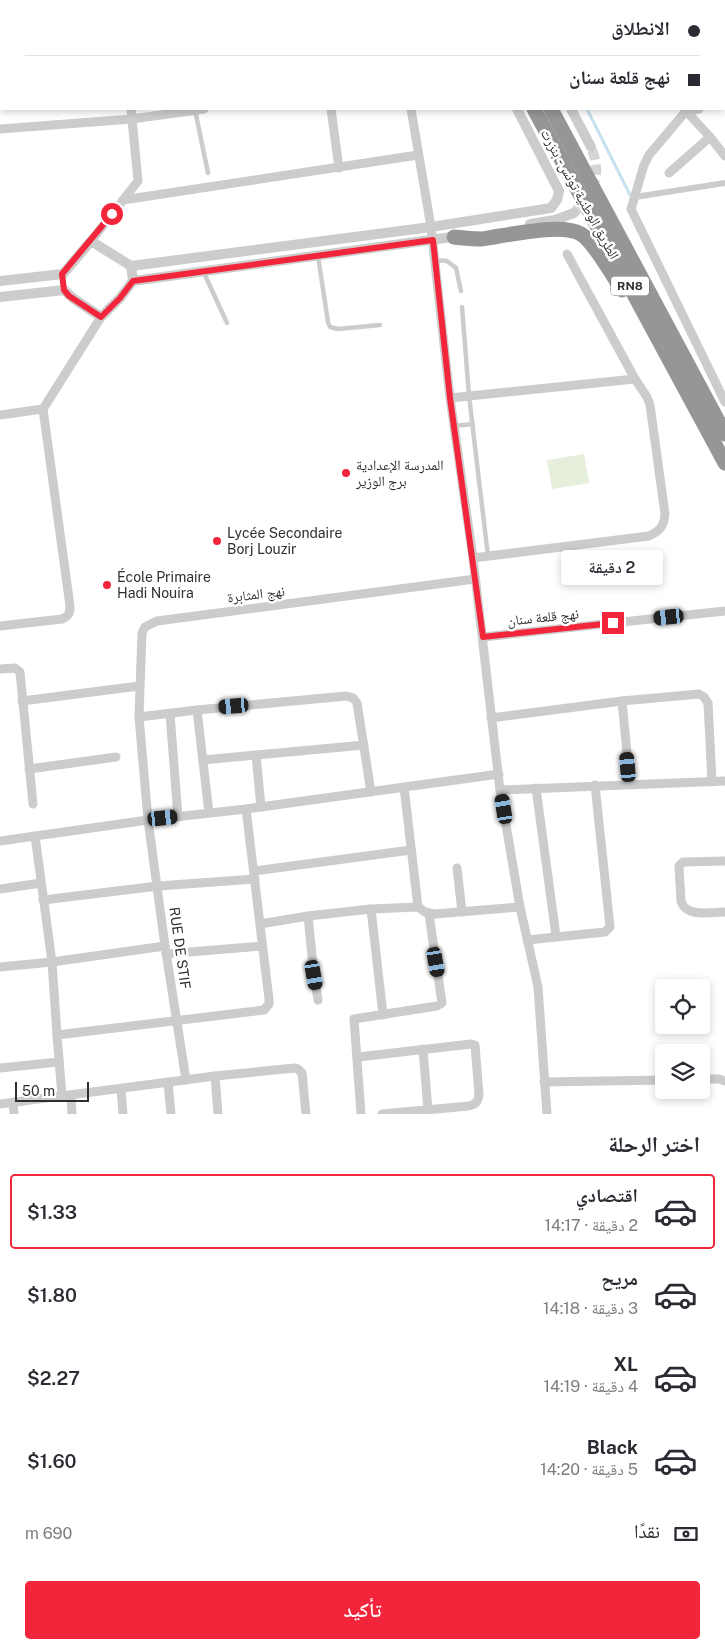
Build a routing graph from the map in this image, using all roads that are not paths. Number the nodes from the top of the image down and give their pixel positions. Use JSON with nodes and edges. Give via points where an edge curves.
{"nodes":[{"id":1,"x":131,"y":110,"type":"edge"},
{"id":2,"x":191,"y":110,"type":"edge"},
{"id":3,"x":198,"y":110,"type":"edge"},
{"id":4,"x":331,"y":110,"type":"edge"},
{"id":5,"x":410,"y":110,"type":"edge"},
{"id":6,"x":518,"y":110,"type":"edge"},
{"id":7,"x":528,"y":110,"type":"edge"},
{"id":8,"x":535,"y":110,"type":"edge"},
{"id":9,"x":552,"y":110,"type":"edge"},
{"id":10,"x":572,"y":110,"type":"edge"},
{"id":11,"x":685,"y":110,"type":"edge"},
{"id":12,"x":132,"y":119,"type":"junction"},
{"id":13,"x":0,"y":129,"type":"edge"},
{"id":14,"x":710,"y":137,"type":"junction"},
{"id":15,"x":592,"y":148,"type":"tunnel mouth"},
{"id":16,"x":418,"y":156,"type":"junction"},
{"id":17,"x":725,"y":156,"type":"edge"},
{"id":18,"x":339,"y":168,"type":"junction"},
{"id":19,"x":208,"y":173,"type":"dead end"},
{"id":20,"x":669,"y":174,"type":"dead end"},
{"id":21,"x":725,"y":183,"type":"edge"},
{"id":22,"x":635,"y":197,"type":"junction"},
{"id":23,"x":123,"y":200,"type":"junction"},
{"id":24,"x":574,"y":213,"type":"tunnel mouth"},
{"id":25,"x":431,"y":227,"type":"junction"},
{"id":26,"x":454,"y":237,"type":"junction"},
{"id":27,"x":433,"y":240,"type":"junction"},
{"id":28,"x":91,"y":241,"type":"junction"},
{"id":29,"x":567,"y":254,"type":"dead end"},
{"id":30,"x":318,"y":256,"type":"junction"},
{"id":31,"x":435,"y":260,"type":"junction"},
{"id":32,"x":131,"y":266,"type":"junction"},
{"id":33,"x":204,"y":271,"type":"junction"},
{"id":34,"x":62,"y":274,"type":"junction"},
{"id":35,"x":0,"y":281,"type":"edge"},
{"id":36,"x":133,"y":281,"type":"junction"},
{"id":37,"x":64,"y":290,"type":"junction"},
{"id":38,"x":461,"y":291,"type":"dead end"},
{"id":39,"x":0,"y":297,"type":"edge"},
{"id":40,"x":462,"y":307,"type":"dead end"},
{"id":41,"x":635,"y":309,"type":"junction"},
{"id":42,"x":101,"y":317,"type":"junction"},
{"id":43,"x":228,"y":322,"type":"dead end"},
{"id":44,"x":380,"y":325,"type":"dead end"},
{"id":45,"x":635,"y":380,"type":"junction"},
{"id":46,"x":686,"y":390,"type":"junction"},
{"id":47,"x":469,"y":396,"type":"junction"},
{"id":48,"x":450,"y":398,"type":"junction"},
{"id":49,"x":725,"y":402,"type":"edge"},
{"id":50,"x":43,"y":409,"type":"junction"},
{"id":51,"x":0,"y":415,"type":"edge"},
{"id":52,"x":472,"y":424,"type":"junction"},
{"id":53,"x":454,"y":426,"type":"junction"},
{"id":54,"x":725,"y":434,"type":"edge"},
{"id":55,"x":725,"y":463,"type":"edge"},
{"id":56,"x":488,"y":556,"type":"junction"},
{"id":57,"x":473,"y":558,"type":"junction"},
{"id":58,"x":475,"y":579,"type":"junction"},
{"id":59,"x":725,"y":611,"type":"edge"},
{"id":60,"x":0,"y":626,"type":"edge"},
{"id":61,"x":483,"y":637,"type":"junction"},
{"id":62,"x":0,"y":669,"type":"edge"},
{"id":63,"x":139,"y":686,"type":"junction"},
{"id":64,"x":22,"y":701,"type":"junction"},
{"id":65,"x":622,"y":701,"type":"junction"},
{"id":66,"x":197,"y":710,"type":"junction"},
{"id":67,"x":170,"y":714,"type":"junction"},
{"id":68,"x":139,"y":717,"type":"junction"},
{"id":69,"x":491,"y":718,"type":"junction"},
{"id":70,"x":364,"y":745,"type":"junction"},
{"id":71,"x":256,"y":755,"type":"junction"},
{"id":72,"x":116,"y":757,"type":"dead end"},
{"id":73,"x":203,"y":760,"type":"junction"},
{"id":74,"x":29,"y":768,"type":"junction"},
{"id":75,"x":498,"y":774,"type":"junction"},
{"id":76,"x":725,"y":781,"type":"edge"},
{"id":77,"x":712,"y":782,"type":"junction"},
{"id":78,"x":630,"y":784,"type":"junction"},
{"id":79,"x":595,"y":785,"type":"junction"},
{"id":80,"x":404,"y":786,"type":"junction"},
{"id":81,"x":536,"y":788,"type":"junction"},
{"id":82,"x":500,"y":790,"type":"junction"},
{"id":83,"x":371,"y":792,"type":"junction"},
{"id":84,"x":33,"y":804,"type":"dead end"},
{"id":85,"x":261,"y":807,"type":"junction"},
{"id":86,"x":246,"y":809,"type":"junction"},
{"id":87,"x":209,"y":813,"type":"junction"},
{"id":88,"x":178,"y":817,"type":"junction"},
{"id":89,"x":148,"y":820,"type":"junction"},
{"id":90,"x":35,"y":836,"type":"junction"},
{"id":91,"x":0,"y":841,"type":"edge"},
{"id":92,"x":411,"y":850,"type":"junction"},
{"id":93,"x":725,"y":861,"type":"edge"},
{"id":94,"x":457,"y":868,"type":"dead end"},
{"id":95,"x":254,"y":875,"type":"junction"},
{"id":96,"x":41,"y":883,"type":"junction"},
{"id":97,"x":158,"y":886,"type":"junction"},
{"id":98,"x":0,"y":889,"type":"edge"},
{"id":99,"x":43,"y":900,"type":"junction"},
{"id":100,"x":418,"y":907,"type":"junction"},
{"id":101,"x":520,"y":907,"type":"junction"},
{"id":102,"x":371,"y":909,"type":"junction"},
{"id":103,"x":462,"y":912,"type":"junction"},
{"id":104,"x":725,"y":912,"type":"edge"},
{"id":105,"x":429,"y":914,"type":"junction"},
{"id":106,"x":308,"y":916,"type":"junction"},
{"id":107,"x":260,"y":924,"type":"junction"},
{"id":108,"x":556,"y":936,"type":"junction"},
{"id":109,"x":527,"y":940,"type":"junction"},
{"id":110,"x":262,"y":946,"type":"junction"},
{"id":111,"x":165,"y":950,"type":"junction"},
{"id":112,"x":52,"y":962,"type":"junction"},
{"id":113,"x":0,"y":967,"type":"edge"},
{"id":114,"x":318,"y":1000,"type":"dead end"},
{"id":115,"x":383,"y":1014,"type":"junction"},
{"id":116,"x":176,"y":1020,"type":"junction"},
{"id":117,"x":57,"y":1034,"type":"junction"},
{"id":118,"x":423,"y":1049,"type":"junction"},
{"id":119,"x":358,"y":1057,"type":"junction"},
{"id":120,"x":60,"y":1062,"type":"junction"},
{"id":121,"x":0,"y":1068,"type":"edge"},
{"id":122,"x":215,"y":1076,"type":"junction"},
{"id":123,"x":710,"y":1079,"type":"edge"},
{"id":124,"x":186,"y":1080,"type":"junction"},
{"id":125,"x":655,"y":1080,"type":"edge"},
{"id":126,"x":725,"y":1081,"type":"edge"},
{"id":127,"x":168,"y":1082,"type":"junction"},
{"id":128,"x":544,"y":1082,"type":"junction"},
{"id":129,"x":121,"y":1089,"type":"junction"},
{"id":130,"x":66,"y":1095,"type":"junction"},
{"id":131,"x":13,"y":1102,"type":"junction"},
{"id":132,"x":0,"y":1104,"type":"edge"},
{"id":133,"x":428,"y":1110,"type":"junction"},
{"id":134,"x":14,"y":1114,"type":"edge"},
{"id":135,"x":72,"y":1114,"type":"edge"},
{"id":136,"x":123,"y":1114,"type":"edge"},
{"id":137,"x":171,"y":1114,"type":"edge"},
{"id":138,"x":218,"y":1114,"type":"edge"},
{"id":139,"x":306,"y":1114,"type":"edge"},
{"id":140,"x":362,"y":1114,"type":"edge"},
{"id":141,"x":382,"y":1114,"type":"edge"},
{"id":142,"x":547,"y":1114,"type":"edge"}],
"edges":[{"from":1,"to":12,"type":"street"},
{"from":2,"to":12,"type":"street"},
{"from":3,"to":19,"type":"lane"},
{"from":4,"to":18,"type":"street"},
{"from":5,"to":16,"type":"street"},
{"from":6,"to":25,"type":"street","via":[[556,184],[558,195],[554,205]]},
{"from":7,"to":41,"type":"highway","number":"RN8"},
{"from":8,"to":46,"type":"highway","name":"الطريق الوطنية تونس - بنزرت","number":"RN8"},
{"from":9,"to":54,"type":"highway","name":"الطريق الوطنية تونس - بنزرت","number":"RN8"},
{"from":10,"to":15,"type":"street"},
{"from":11,"to":14,"type":"street"},
{"from":11,"to":22,"type":"street","via":[[649,155]]},
{"from":12,"to":13,"type":"street"},
{"from":12,"to":23,"type":"street","via":[[138,181]]},
{"from":14,"to":17,"type":"street"},
{"from":14,"to":20,"type":"street"},
{"from":16,"to":18,"type":"street"},
{"from":16,"to":25,"type":"street"},
{"from":18,"to":23,"type":"street"},
{"from":21,"to":22,"type":"street"},
{"from":22,"to":49,"type":"street","via":[[631,209]]},
{"from":23,"to":28,"type":"street"},
{"from":24,"to":26,"type":"street","via":[[555,220]]},
{"from":25,"to":27,"type":"street"},
{"from":25,"to":32,"type":"street"},
{"from":26,"to":27,"type":"street"},
{"from":26,"to":41,"type":"highway","number":"RN8","via":[[480,239],[556,229],[582,234]]},
{"from":27,"to":30,"type":"street"},
{"from":27,"to":31,"type":"street"},
{"from":28,"to":32,"type":"street"},
{"from":28,"to":34,"type":"street"},
{"from":29,"to":45,"type":"street"},
{"from":30,"to":33,"type":"street"},
{"from":30,"to":44,"type":"lane","via":[[330,327]]},
{"from":31,"to":38,"type":"lane","via":[[447,261],[456,268]]},
{"from":31,"to":48,"type":"street"},
{"from":32,"to":36,"type":"street"},
{"from":33,"to":36,"type":"street"},
{"from":33,"to":43,"type":"lane"},
{"from":34,"to":35,"type":"street"},
{"from":34,"to":37,"type":"street"},
{"from":36,"to":42,"type":"street"},
{"from":37,"to":39,"type":"street"},
{"from":37,"to":42,"type":"street"},
{"from":40,"to":47,"type":"lane"},
{"from":41,"to":46,"type":"highway","number":"RN8"},
{"from":42,"to":50,"type":"street"},
{"from":45,"to":47,"type":"street"},
{"from":45,"to":56,"type":"street","via":[[650,405],[665,514],[659,532],[649,536]]},
{"from":46,"to":55,"type":"highway","name":"الطريق الوطنية تونس - بنزرت","number":"RN8"},
{"from":47,"to":48,"type":"street"},
{"from":47,"to":52,"type":"lane"},
{"from":48,"to":53,"type":"street"},
{"from":50,"to":51,"type":"street"},
{"from":50,"to":60,"type":"street","via":[[70,612],[62,620]]},
{"from":52,"to":53,"type":"lane"},
{"from":52,"to":56,"type":"lane"},
{"from":53,"to":57,"type":"street"},
{"from":56,"to":57,"type":"street"},
{"from":57,"to":58,"type":"street"},
{"from":58,"to":61,"type":"street"},
{"from":58,"to":63,"type":"street","name":"نهج المثابرة","via":[[157,621],[145,627],[142,633]]},
{"from":59,"to":61,"type":"street","name":"نهج قلعة سنان"},
{"from":61,"to":69,"type":"street"},
{"from":62,"to":64,"type":"street","via":[[18,669]]},
{"from":63,"to":64,"type":"street"},
{"from":63,"to":68,"type":"street","name":"نهج المثابرة"},
{"from":64,"to":74,"type":"street"},
{"from":65,"to":69,"type":"street"},
{"from":65,"to":77,"type":"street","via":[[693,694],[704,697],[708,703]]},
{"from":65,"to":78,"type":"street"},
{"from":66,"to":67,"type":"street"},
{"from":66,"to":70,"type":"street","via":[[346,696],[357,703]]},
{"from":66,"to":73,"type":"street"},
{"from":67,"to":68,"type":"street"},
{"from":67,"to":88,"type":"street"},
{"from":68,"to":89,"type":"street","name":"نهج المثابرة"},
{"from":69,"to":75,"type":"street"},
{"from":70,"to":71,"type":"street"},
{"from":70,"to":83,"type":"street"},
{"from":71,"to":73,"type":"street"},
{"from":71,"to":85,"type":"street"},
{"from":72,"to":74,"type":"street"},
{"from":73,"to":87,"type":"street"},
{"from":74,"to":84,"type":"street"},
{"from":75,"to":80,"type":"street"},
{"from":75,"to":82,"type":"street"},
{"from":76,"to":77,"type":"street"},
{"from":77,"to":78,"type":"street"},
{"from":78,"to":79,"type":"street"},
{"from":79,"to":81,"type":"street"},
{"from":79,"to":108,"type":"street","via":[[610,928],[606,932]]},
{"from":80,"to":83,"type":"street"},
{"from":80,"to":92,"type":"street"},
{"from":81,"to":82,"type":"street"},
{"from":81,"to":108,"type":"street"},
{"from":82,"to":101,"type":"street"},
{"from":83,"to":85,"type":"street"},
{"from":85,"to":86,"type":"street"},
{"from":86,"to":87,"type":"street"},
{"from":86,"to":95,"type":"street"},
{"from":87,"to":88,"type":"street"},
{"from":88,"to":89,"type":"street"},
{"from":89,"to":90,"type":"street"},
{"from":89,"to":97,"type":"street","name":"RUE DE STIF"},
{"from":90,"to":91,"type":"street"},
{"from":90,"to":96,"type":"street"},
{"from":92,"to":95,"type":"street"},
{"from":92,"to":100,"type":"street"},
{"from":93,"to":104,"type":"street","via":[[683,862],[679,866],[682,907],[693,912]]},
{"from":94,"to":103,"type":"street"},
{"from":95,"to":97,"type":"street"},
{"from":95,"to":107,"type":"street"},
{"from":96,"to":98,"type":"street"},
{"from":96,"to":99,"type":"street"},
{"from":97,"to":99,"type":"street"},
{"from":97,"to":111,"type":"street","name":"RUE DE STIF"},
{"from":99,"to":112,"type":"street"},
{"from":100,"to":102,"type":"street"},
{"from":100,"to":105,"type":"street"},
{"from":101,"to":103,"type":"street"},
{"from":101,"to":109,"type":"street"},
{"from":102,"to":106,"type":"street"},
{"from":102,"to":115,"type":"street"},
{"from":103,"to":105,"type":"street"},
{"from":105,"to":115,"type":"street","via":[[442,1002],[437,1006]]},
{"from":106,"to":107,"type":"street"},
{"from":106,"to":114,"type":"street"},
{"from":107,"to":110,"type":"street"},
{"from":108,"to":109,"type":"street"},
{"from":109,"to":128,"type":"street","via":[[538,987]]},
{"from":110,"to":111,"type":"street"},
{"from":110,"to":116,"type":"street","via":[[269,999],[264,1010]]},
{"from":111,"to":112,"type":"street"},
{"from":111,"to":116,"type":"street","name":"RUE DE STIF"},
{"from":112,"to":113,"type":"street"},
{"from":112,"to":117,"type":"street"},
{"from":115,"to":119,"type":"street","via":[[354,1019]]},
{"from":116,"to":117,"type":"street"},
{"from":116,"to":124,"type":"street","name":"RUE DE STIF"},
{"from":117,"to":120,"type":"street"},
{"from":118,"to":119,"type":"street"},
{"from":118,"to":133,"type":"street"},
{"from":118,"to":133,"type":"street","via":[[471,1044],[476,1047],[478,1101],[469,1106]]},
{"from":119,"to":140,"type":"street"},
{"from":120,"to":121,"type":"street"},
{"from":120,"to":130,"type":"street"},
{"from":122,"to":124,"type":"street"},
{"from":122,"to":138,"type":"street"},
{"from":122,"to":139,"type":"street","via":[[298,1069],[302,1073]]},
{"from":123,"to":126,"type":"street"},
{"from":124,"to":127,"type":"street"},
{"from":125,"to":128,"type":"street"},
{"from":127,"to":129,"type":"street"},
{"from":127,"to":137,"type":"street"},
{"from":128,"to":142,"type":"street"},
{"from":129,"to":130,"type":"street"},
{"from":129,"to":136,"type":"street"},
{"from":130,"to":131,"type":"street"},
{"from":130,"to":135,"type":"street"},
{"from":131,"to":132,"type":"street"},
{"from":131,"to":134,"type":"street"},
{"from":133,"to":141,"type":"street"}]}
